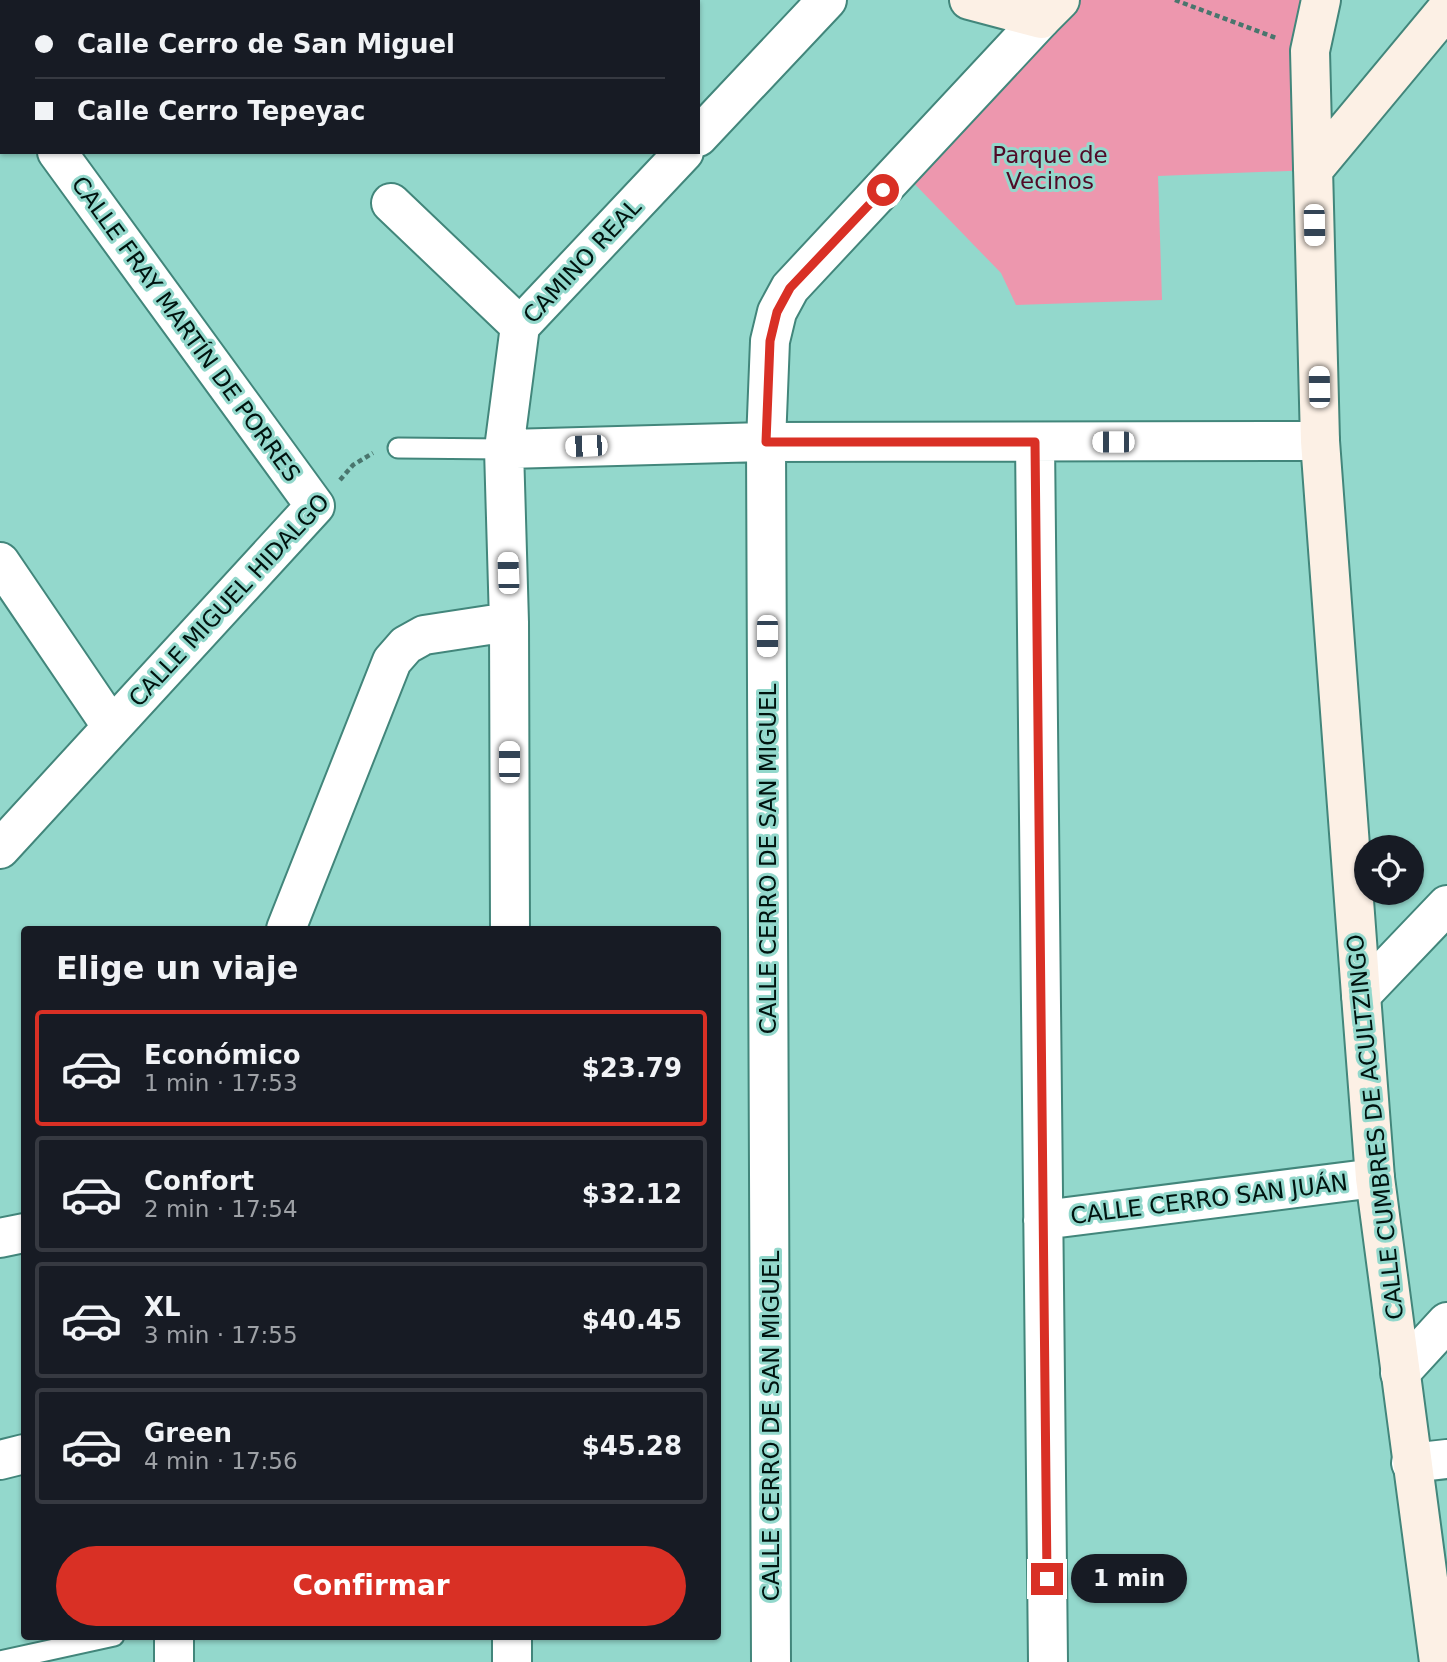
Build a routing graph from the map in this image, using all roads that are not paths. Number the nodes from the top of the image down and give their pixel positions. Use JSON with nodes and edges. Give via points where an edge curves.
{"nodes":[{"id":1,"x":827,"y":0,"type":"edge"},
{"id":2,"x":969,"y":0,"type":"edge"},
{"id":3,"x":1321,"y":0,"type":"edge"},
{"id":4,"x":1447,"y":9,"type":"edge"},
{"id":5,"x":1051,"y":10,"type":"edge"},
{"id":6,"x":700,"y":135,"type":"edge"},
{"id":7,"x":58,"y":154,"type":"edge"},
{"id":8,"x":682,"y":154,"type":"edge"},
{"id":9,"x":1313,"y":170,"type":"junction"},
{"id":10,"x":391,"y":203,"type":"dead end"},
{"id":11,"x":520,"y":326,"type":"junction"},
{"id":12,"x":1320,"y":441,"type":"junction"},
{"id":13,"x":766,"y":442,"type":"junction"},
{"id":14,"x":1035,"y":442,"type":"junction"},
{"id":15,"x":398,"y":448,"type":"road end"},
{"id":16,"x":504,"y":450,"type":"junction"},
{"id":17,"x":315,"y":506,"type":"joint"},
{"id":18,"x":0,"y":562,"type":"edge"},
{"id":19,"x":509,"y":622,"type":"junction"},
{"id":20,"x":112,"y":727,"type":"junction"},
{"id":21,"x":0,"y":849,"type":"edge"},
{"id":22,"x":1447,"y":905,"type":"edge"},
{"id":23,"x":287,"y":926,"type":"edge"},
{"id":24,"x":510,"y":926,"type":"edge"},
{"id":25,"x":1361,"y":995,"type":"junction"},
{"id":26,"x":1375,"y":1178,"type":"junction"},
{"id":27,"x":1044,"y":1220,"type":"junction"},
{"id":28,"x":21,"y":1234,"type":"edge"},
{"id":29,"x":0,"y":1238,"type":"edge"},
{"id":30,"x":1447,"y":1322,"type":"edge"},
{"id":31,"x":1400,"y":1373,"type":"junction"},
{"id":32,"x":21,"y":1455,"type":"edge"},
{"id":33,"x":0,"y":1460,"type":"edge"},
{"id":34,"x":1429,"y":1461,"type":"edge"},
{"id":35,"x":96,"y":1640,"type":"edge"},
{"id":36,"x":174,"y":1640,"type":"edge"},
{"id":37,"x":512,"y":1640,"type":"edge"},
{"id":38,"x":0,"y":1661,"type":"edge"},
{"id":39,"x":174,"y":1662,"type":"edge"},
{"id":40,"x":512,"y":1662,"type":"edge"},
{"id":41,"x":772,"y":1662,"type":"edge"},
{"id":42,"x":1048,"y":1662,"type":"edge"},
{"id":43,"x":1438,"y":1662,"type":"edge"}],
"edges":[{"from":1,"to":6,"type":"street"},
{"from":2,"to":5,"type":"street"},
{"from":3,"to":9,"type":"street","name":"CALLE CUMBRES DE ACULTZINGO","via":[[1310,51]]},
{"from":4,"to":9,"type":"street"},
{"from":5,"to":13,"type":"street","name":"CALLE CERRO DE SAN MIGUEL","via":[[790,288],[777,312],[770,341]]},
{"from":7,"to":17,"type":"street","name":"CALLE FRAY MARTÍN DE PORRES"},
{"from":8,"to":11,"type":"street","name":"CAMINO REAL"},
{"from":9,"to":12,"type":"street","name":"CALLE CUMBRES DE ACULTZINGO"},
{"from":10,"to":11,"type":"street"},
{"from":11,"to":16,"type":"street","name":"CAMINO REAL"},
{"from":12,"to":14,"type":"street"},
{"from":12,"to":25,"type":"street","name":"CALLE CUMBRES DE ACULTZINGO"},
{"from":13,"to":14,"type":"street"},
{"from":13,"to":16,"type":"street"},
{"from":13,"to":41,"type":"street","name":"CALLE CERRO DE SAN MIGUEL"},
{"from":14,"to":27,"type":"street"},
{"from":15,"to":16,"type":"lane"},
{"from":16,"to":19,"type":"street","name":"CAMINO REAL"},
{"from":17,"to":20,"type":"street","name":"CALLE MIGUEL HIDALGO"},
{"from":18,"to":20,"type":"street"},
{"from":19,"to":23,"type":"street","via":[[424,635],[406,645],[392,661]]},
{"from":19,"to":24,"type":"street","name":"CAMINO REAL"},
{"from":20,"to":21,"type":"street","name":"CALLE MIGUEL HIDALGO"},
{"from":22,"to":25,"type":"street"},
{"from":25,"to":26,"type":"street","name":"CALLE CUMBRES DE ACULTZINGO"},
{"from":26,"to":27,"type":"street","name":"CALLE CERRO SAN JUÁN"},
{"from":26,"to":31,"type":"street","name":"CALLE CUMBRES DE ACULTZINGO"},
{"from":27,"to":42,"type":"street"},
{"from":28,"to":29,"type":"street"},
{"from":30,"to":31,"type":"street"},
{"from":31,"to":34,"type":"street","name":"CALLE CUMBRES DE ACULTZINGO"},
{"from":32,"to":33,"type":"street"},
{"from":34,"to":43,"type":"street","name":"CALLE CUMBRES DE ACULTZINGO"},
{"from":35,"to":38,"type":"lane"},
{"from":36,"to":39,"type":"street"},
{"from":37,"to":40,"type":"street"}]}
